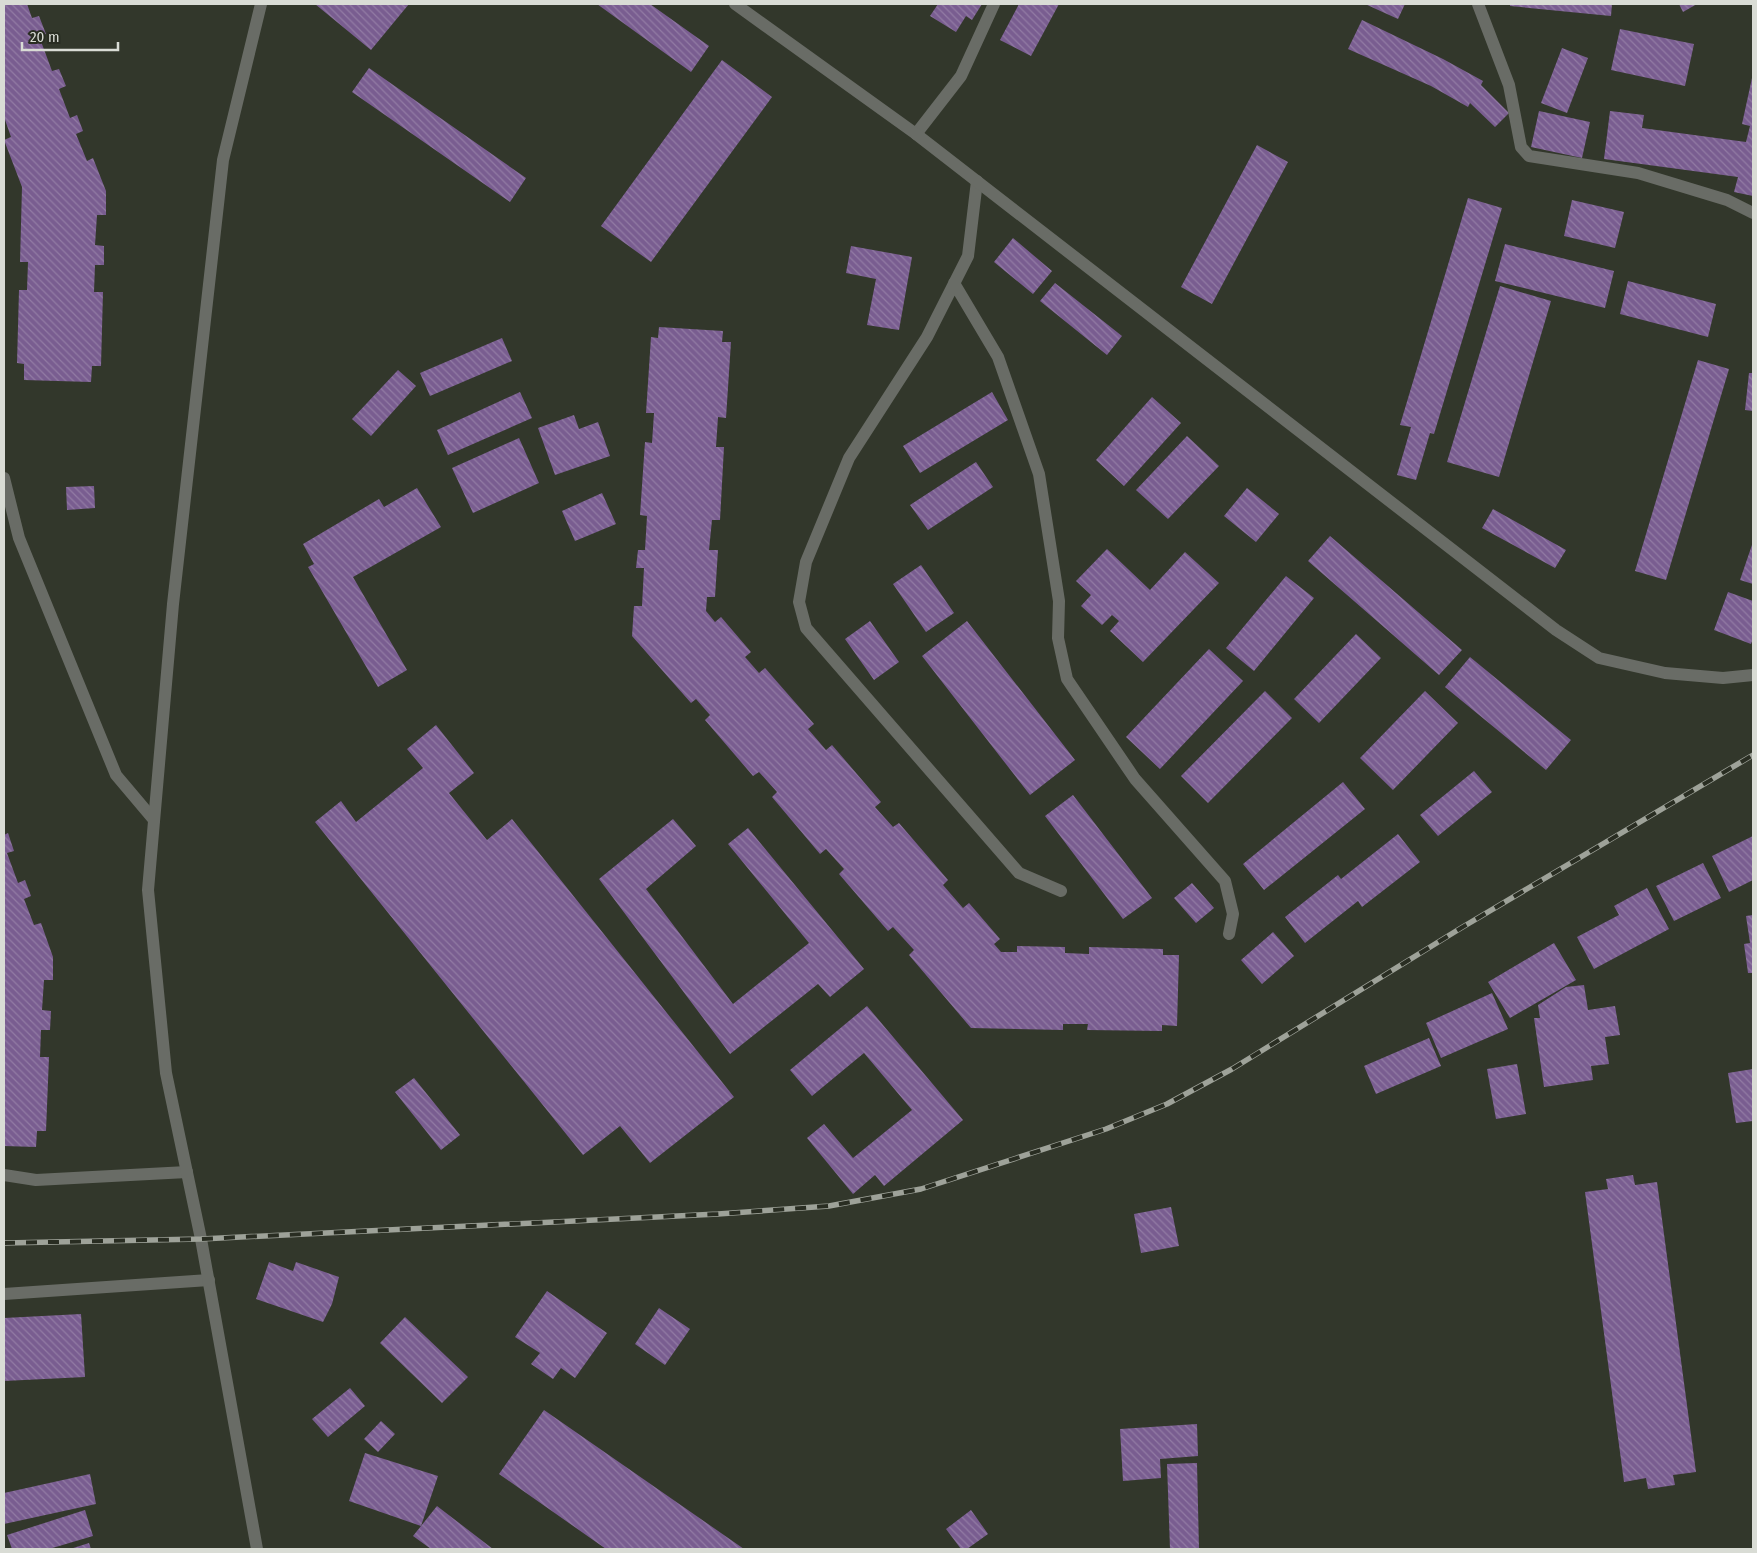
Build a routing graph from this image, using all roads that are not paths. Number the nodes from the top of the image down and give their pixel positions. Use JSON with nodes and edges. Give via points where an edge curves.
{"nodes":[{"id":1,"x":261,"y":4,"type":"edge"},
{"id":2,"x":735,"y":4,"type":"edge"},
{"id":3,"x":994,"y":4,"type":"edge"},
{"id":4,"x":1478,"y":4,"type":"edge"},
{"id":5,"x":916,"y":134,"type":"junction"},
{"id":6,"x":977,"y":181,"type":"junction"},
{"id":7,"x":1753,"y":213,"type":"edge"},
{"id":8,"x":954,"y":283,"type":"junction"},
{"id":9,"x":4,"y":478,"type":"edge"},
{"id":10,"x":1753,"y":675,"type":"edge"},
{"id":11,"x":154,"y":820,"type":"junction"},
{"id":12,"x":1061,"y":891,"type":"dead end"},
{"id":13,"x":1229,"y":934,"type":"dead end"},
{"id":14,"x":187,"y":1172,"type":"junction"},
{"id":15,"x":4,"y":1175,"type":"edge"},
{"id":16,"x":209,"y":1280,"type":"junction"},
{"id":17,"x":4,"y":1294,"type":"edge"},
{"id":18,"x":258,"y":1549,"type":"edge"}],
"edges":[{"from":1,"to":11,"type":"street","via":[[224,160],[174,594]]},
{"from":2,"to":5,"type":"street"},
{"from":3,"to":5,"type":"street","via":[[961,76]]},
{"from":4,"to":7,"type":"street","via":[[1509,86],[1521,146],[1530,156],[1638,173],[1727,200]]},
{"from":5,"to":6,"type":"street"},
{"from":6,"to":8,"type":"street","via":[[968,256]]},
{"from":6,"to":10,"type":"street","via":[[1549,624],[1599,658],[1665,673],[1723,678]]},
{"from":8,"to":12,"type":"street","via":[[927,337],[849,458],[806,562],[798,602],[806,628],[1019,873]]},
{"from":8,"to":13,"type":"street","via":[[998,357],[1039,474],[1059,601],[1058,638],[1067,679],[1135,779],[1226,881],[1234,914]]},
{"from":9,"to":11,"type":"street","via":[[19,538],[116,775]]},
{"from":11,"to":14,"type":"street","via":[[148,890],[166,1073]]},
{"from":14,"to":15,"type":"street","via":[[36,1180]]},
{"from":14,"to":16,"type":"street"},
{"from":16,"to":17,"type":"street"},
{"from":16,"to":18,"type":"street"}]}
